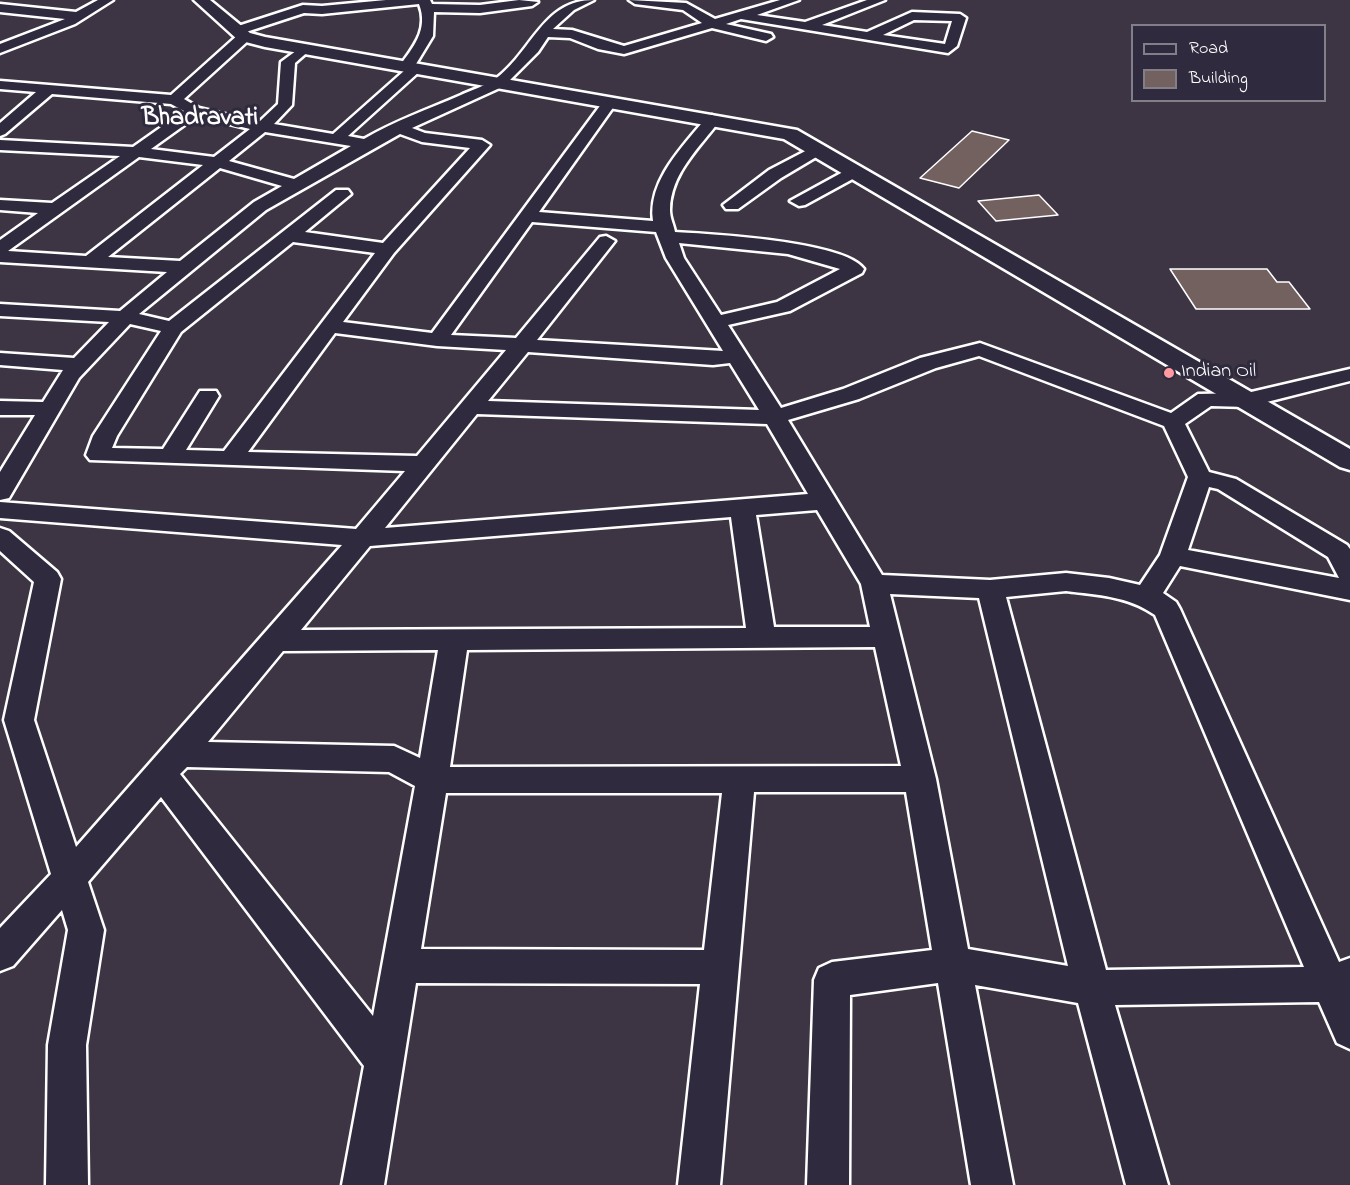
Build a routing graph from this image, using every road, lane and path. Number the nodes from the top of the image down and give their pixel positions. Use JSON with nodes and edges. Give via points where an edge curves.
{"nodes":[{"id":1,"x":31,"y":0,"type":"edge"},
{"id":2,"x":107,"y":0,"type":"edge"},
{"id":3,"x":201,"y":0,"type":"edge"},
{"id":4,"x":314,"y":0,"type":"edge"},
{"id":5,"x":588,"y":0,"type":"edge"},
{"id":6,"x":600,"y":0,"type":"edge"},
{"id":7,"x":635,"y":0,"type":"edge"},
{"id":8,"x":793,"y":0,"type":"edge"},
{"id":9,"x":879,"y":0,"type":"edge"},
{"id":10,"x":539,"y":1,"type":"edge"},
{"id":11,"x":425,"y":3,"type":"edge"},
{"id":12,"x":303,"y":9,"type":"junction"},
{"id":13,"x":2,"y":10,"type":"edge"},
{"id":14,"x":77,"y":16,"type":"junction"},
{"id":15,"x":743,"y":16,"type":"junction"},
{"id":16,"x":715,"y":25,"type":"junction"},
{"id":17,"x":803,"y":27,"type":"junction"},
{"id":18,"x":544,"y":33,"type":"junction"},
{"id":19,"x":241,"y":34,"type":"junction"},
{"id":20,"x":868,"y":36,"type":"junction"},
{"id":21,"x":781,"y":39,"type":"dead end"},
{"id":22,"x":0,"y":49,"type":"edge"},
{"id":23,"x":304,"y":49,"type":"junction"},
{"id":24,"x":410,"y":68,"type":"junction"},
{"id":25,"x":499,"y":83,"type":"junction"},
{"id":26,"x":0,"y":85,"type":"edge"},
{"id":27,"x":49,"y":89,"type":"junction"},
{"id":28,"x":174,"y":100,"type":"junction"},
{"id":29,"x":610,"y":102,"type":"junction"},
{"id":30,"x":194,"y":111,"type":"junction"},
{"id":31,"x":712,"y":120,"type":"junction"},
{"id":32,"x":262,"y":127,"type":"junction"},
{"id":33,"x":399,"y":128,"type":"junction"},
{"id":34,"x":0,"y":131,"type":"edge"},
{"id":35,"x":336,"y":139,"type":"junction"},
{"id":36,"x":367,"y":144,"type":"junction"},
{"id":37,"x":0,"y":145,"type":"edge"},
{"id":38,"x":817,"y":150,"type":"junction"},
{"id":39,"x":137,"y":152,"type":"junction"},
{"id":40,"x":216,"y":162,"type":"junction"},
{"id":41,"x":854,"y":171,"type":"junction"},
{"id":42,"x":297,"y":185,"type":"junction"},
{"id":43,"x":342,"y":194,"type":"dead end"},
{"id":44,"x":799,"y":201,"type":"dead end"},
{"id":45,"x":0,"y":205,"type":"edge"},
{"id":46,"x":732,"y":205,"type":"dead end"},
{"id":47,"x":56,"y":209,"type":"junction"},
{"id":48,"x":528,"y":216,"type":"junction"},
{"id":49,"x":667,"y":232,"type":"junction"},
{"id":50,"x":292,"y":236,"type":"junction"},
{"id":51,"x":606,"y":241,"type":"dead end"},
{"id":52,"x":0,"y":248,"type":"edge"},
{"id":53,"x":387,"y":249,"type":"junction"},
{"id":54,"x":0,"y":256,"type":"edge"},
{"id":55,"x":91,"y":261,"type":"junction"},
{"id":56,"x":185,"y":267,"type":"junction"},
{"id":57,"x":0,"y":310,"type":"edge"},
{"id":58,"x":125,"y":317,"type":"junction"},
{"id":59,"x":715,"y":322,"type":"junction"},
{"id":60,"x":330,"y":326,"type":"junction"},
{"id":61,"x":173,"y":328,"type":"junction"},
{"id":62,"x":437,"y":340,"type":"junction"},
{"id":63,"x":522,"y":345,"type":"junction"},
{"id":64,"x":736,"y":356,"type":"junction"},
{"id":65,"x":0,"y":359,"type":"edge"},
{"id":66,"x":80,"y":365,"type":"junction"},
{"id":67,"x":1347,"y":377,"type":"edge"},
{"id":68,"x":208,"y":396,"type":"dead end"},
{"id":69,"x":1247,"y":400,"type":"junction"},
{"id":70,"x":471,"y":407,"type":"junction"},
{"id":71,"x":0,"y":408,"type":"edge"},
{"id":72,"x":50,"y":409,"type":"junction"},
{"id":73,"x":775,"y":417,"type":"junction"},
{"id":74,"x":1173,"y":422,"type":"junction"},
{"id":75,"x":171,"y":456,"type":"junction"},
{"id":76,"x":232,"y":457,"type":"junction"},
{"id":77,"x":1350,"y":460,"type":"edge"},
{"id":78,"x":425,"y":464,"type":"junction"},
{"id":79,"x":1200,"y":477,"type":"junction"},
{"id":80,"x":0,"y":492,"type":"edge"},
{"id":81,"x":824,"y":501,"type":"junction"},
{"id":82,"x":742,"y":507,"type":"junction"},
{"id":83,"x":0,"y":510,"type":"edge"},
{"id":84,"x":0,"y":537,"type":"edge"},
{"id":85,"x":363,"y":538,"type":"junction"},
{"id":86,"x":1173,"y":556,"type":"junction"},
{"id":87,"x":1350,"y":574,"type":"edge"},
{"id":88,"x":874,"y":584,"type":"junction"},
{"id":89,"x":990,"y":589,"type":"junction"},
{"id":90,"x":1350,"y":590,"type":"edge"},
{"id":91,"x":1147,"y":596,"type":"junction"},
{"id":92,"x":886,"y":636,"type":"junction"},
{"id":93,"x":761,"y":638,"type":"junction"},
{"id":94,"x":454,"y":640,"type":"junction"},
{"id":95,"x":275,"y":641,"type":"junction"},
{"id":96,"x":170,"y":763,"type":"junction"},
{"id":97,"x":739,"y":778,"type":"junction"},
{"id":98,"x":920,"y":779,"type":"junction"},
{"id":99,"x":432,"y":780,"type":"junction"},
{"id":100,"x":70,"y":879,"type":"junction"},
{"id":101,"x":0,"y":954,"type":"edge"},
{"id":102,"x":954,"y":964,"type":"junction"},
{"id":103,"x":400,"y":966,"type":"junction"},
{"id":104,"x":721,"y":967,"type":"junction"},
{"id":105,"x":1339,"y":980,"type":"edge"},
{"id":106,"x":1092,"y":988,"type":"junction"},
{"id":107,"x":1350,"y":1030,"type":"edge"},
{"id":108,"x":384,"y":1061,"type":"junction"},
{"id":109,"x":67,"y":1185,"type":"edge"},
{"id":110,"x":363,"y":1185,"type":"edge"},
{"id":111,"x":699,"y":1185,"type":"edge"},
{"id":112,"x":828,"y":1185,"type":"edge"},
{"id":113,"x":993,"y":1185,"type":"edge"},
{"id":114,"x":1146,"y":1185,"type":"edge"}],
"edges":[{"from":1,"to":13,"type":"street"},
{"from":2,"to":14,"type":"street"},
{"from":3,"to":19,"type":"street"},
{"from":4,"to":12,"type":"street"},
{"from":5,"to":6,"type":"street"},
{"from":5,"to":10,"type":"street"},
{"from":5,"to":18,"type":"street","via":[[570,7]]},
{"from":7,"to":16,"type":"street","via":[[692,9]]},
{"from":8,"to":15,"type":"street"},
{"from":9,"to":17,"type":"street"},
{"from":10,"to":11,"type":"street","via":[[480,9]]},
{"from":11,"to":12,"type":"street"},
{"from":11,"to":24,"type":"street","via":[[429,34]]},
{"from":12,"to":19,"type":"street"},
{"from":13,"to":14,"type":"street"},
{"from":14,"to":22,"type":"street"},
{"from":15,"to":16,"type":"street"},
{"from":15,"to":17,"type":"street"},
{"from":16,"to":18,"type":"street","via":[[624,50],[572,34]]},
{"from":16,"to":21,"type":"street"},
{"from":17,"to":20,"type":"street"},
{"from":18,"to":25,"type":"street"},
{"from":19,"to":23,"type":"street"},
{"from":19,"to":28,"type":"street","via":[[205,75]]},
{"from":20,"to":20,"type":"street","via":[[912,16],[960,18],[948,49]]},
{"from":23,"to":24,"type":"street"},
{"from":23,"to":32,"type":"street","via":[[288,62],[285,105]]},
{"from":24,"to":25,"type":"street"},
{"from":24,"to":35,"type":"street"},
{"from":25,"to":29,"type":"street"},
{"from":25,"to":33,"type":"street"},
{"from":26,"to":27,"type":"street"},
{"from":27,"to":28,"type":"street"},
{"from":27,"to":34,"type":"street"},
{"from":28,"to":30,"type":"street"},
{"from":29,"to":31,"type":"street"},
{"from":29,"to":48,"type":"street"},
{"from":30,"to":32,"type":"street"},
{"from":30,"to":39,"type":"street"},
{"from":31,"to":38,"type":"street","via":[[790,134]]},
{"from":31,"to":49,"type":"street","via":[[671,172],[661,212]]},
{"from":32,"to":35,"type":"street"},
{"from":32,"to":40,"type":"street"},
{"from":33,"to":36,"type":"street"},
{"from":33,"to":53,"type":"street","via":[[422,137],[482,146]]},
{"from":35,"to":36,"type":"street"},
{"from":36,"to":42,"type":"street"},
{"from":37,"to":39,"type":"street"},
{"from":38,"to":41,"type":"street"},
{"from":38,"to":46,"type":"street"},
{"from":39,"to":40,"type":"street"},
{"from":39,"to":47,"type":"street"},
{"from":40,"to":42,"type":"street"},
{"from":40,"to":55,"type":"street"},
{"from":41,"to":44,"type":"street"},
{"from":41,"to":69,"type":"street"},
{"from":42,"to":56,"type":"street","via":[[260,206]]},
{"from":43,"to":50,"type":"street"},
{"from":45,"to":47,"type":"street"},
{"from":47,"to":52,"type":"street"},
{"from":48,"to":49,"type":"street"},
{"from":48,"to":62,"type":"street"},
{"from":49,"to":59,"type":"street","via":[[675,258]]},
{"from":49,"to":59,"type":"street","via":[[750,242],[836,260],[855,269],[783,307]]},
{"from":50,"to":53,"type":"street"},
{"from":50,"to":61,"type":"street"},
{"from":51,"to":63,"type":"street"},
{"from":53,"to":60,"type":"street"},
{"from":54,"to":55,"type":"street"},
{"from":55,"to":56,"type":"street"},
{"from":56,"to":58,"type":"street"},
{"from":57,"to":58,"type":"street"},
{"from":58,"to":61,"type":"street"},
{"from":58,"to":66,"type":"street"},
{"from":59,"to":64,"type":"street"},
{"from":60,"to":62,"type":"street"},
{"from":60,"to":76,"type":"street"},
{"from":61,"to":75,"type":"street","via":[[105,436],[98,455]]},
{"from":62,"to":63,"type":"street"},
{"from":63,"to":64,"type":"street","via":[[713,358]]},
{"from":63,"to":70,"type":"street"},
{"from":64,"to":73,"type":"street"},
{"from":65,"to":66,"type":"street"},
{"from":66,"to":72,"type":"street"},
{"from":67,"to":69,"type":"street"},
{"from":68,"to":75,"type":"street"},
{"from":69,"to":74,"type":"street","via":[[1206,399]]},
{"from":69,"to":77,"type":"street"},
{"from":70,"to":73,"type":"street"},
{"from":70,"to":78,"type":"street"},
{"from":71,"to":72,"type":"street"},
{"from":72,"to":80,"type":"street"},
{"from":73,"to":74,"type":"street","via":[[851,394],[928,363],[980,349]]},
{"from":73,"to":81,"type":"street"},
{"from":74,"to":79,"type":"street"},
{"from":75,"to":76,"type":"street"},
{"from":76,"to":78,"type":"street"},
{"from":78,"to":85,"type":"street"},
{"from":79,"to":86,"type":"street"},
{"from":79,"to":87,"type":"street","via":[[1227,483],[1338,550]]},
{"from":81,"to":82,"type":"street"},
{"from":81,"to":88,"type":"street"},
{"from":82,"to":85,"type":"street"},
{"from":82,"to":93,"type":"street"},
{"from":83,"to":85,"type":"street"},
{"from":84,"to":100,"type":"street","via":[[48,579],[19,720]]},
{"from":85,"to":95,"type":"street"},
{"from":86,"to":90,"type":"street"},
{"from":86,"to":91,"type":"street"},
{"from":88,"to":89,"type":"street"},
{"from":88,"to":92,"type":"street"},
{"from":89,"to":91,"type":"street","via":[[1066,582]]},
{"from":89,"to":106,"type":"street"},
{"from":91,"to":105,"type":"street","via":[[1166,609]]},
{"from":92,"to":93,"type":"street"},
{"from":92,"to":98,"type":"street"},
{"from":93,"to":94,"type":"street"},
{"from":94,"to":95,"type":"street"},
{"from":94,"to":99,"type":"street"},
{"from":95,"to":96,"type":"street"},
{"from":96,"to":99,"type":"street","via":[[394,759]]},
{"from":96,"to":100,"type":"street"},
{"from":96,"to":108,"type":"street"},
{"from":97,"to":98,"type":"street"},
{"from":97,"to":99,"type":"street"},
{"from":97,"to":104,"type":"street"},
{"from":98,"to":102,"type":"street"},
{"from":99,"to":103,"type":"street"},
{"from":100,"to":101,"type":"street"},
{"from":100,"to":109,"type":"street","via":[[86,930],[67,1045]]},
{"from":102,"to":106,"type":"street"},
{"from":102,"to":112,"type":"street","via":[[832,980]]},
{"from":102,"to":113,"type":"street"},
{"from":103,"to":104,"type":"street"},
{"from":103,"to":108,"type":"street"},
{"from":104,"to":111,"type":"street"},
{"from":105,"to":106,"type":"street"},
{"from":105,"to":107,"type":"street"},
{"from":106,"to":114,"type":"street"},
{"from":108,"to":110,"type":"street"}]}
